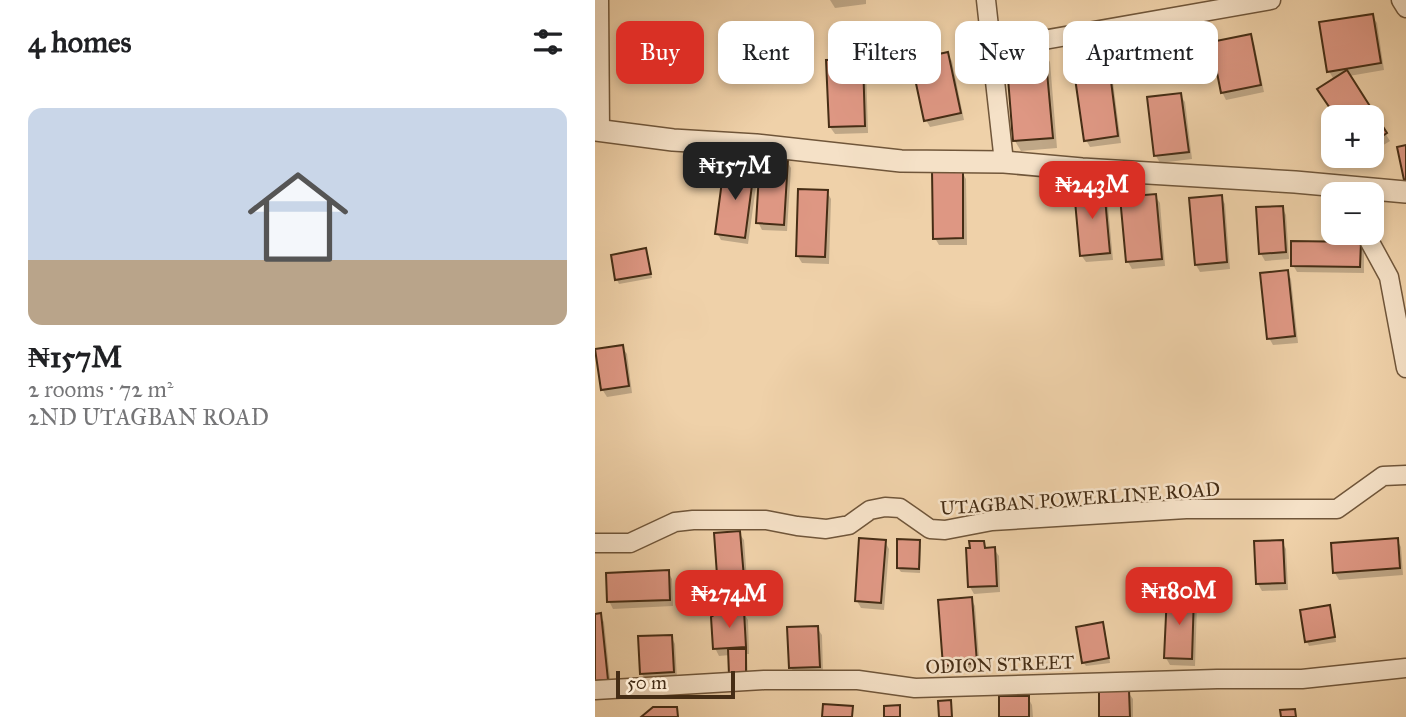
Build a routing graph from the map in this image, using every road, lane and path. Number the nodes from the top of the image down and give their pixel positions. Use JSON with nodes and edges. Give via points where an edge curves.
{"nodes":[{"id":1,"x":599,"y":0,"type":"edge"},
{"id":2,"x":986,"y":0,"type":"edge"},
{"id":3,"x":1271,"y":0,"type":"edge"},
{"id":4,"x":1401,"y":0,"type":"edge"},
{"id":5,"x":1406,"y":8,"type":"edge"},
{"id":6,"x":989,"y":21,"type":"edge"},
{"id":7,"x":1049,"y":39,"type":"edge"},
{"id":8,"x":996,"y":84,"type":"edge"},
{"id":9,"x":597,"y":130,"type":"edge"},
{"id":10,"x":1004,"y":162,"type":"junction"},
{"id":11,"x":1321,"y":186,"type":"edge"},
{"id":12,"x":1384,"y":191,"type":"edge"},
{"id":13,"x":1406,"y":192,"type":"edge"},
{"id":14,"x":1372,"y":245,"type":"edge"},
{"id":15,"x":1406,"y":368,"type":"edge"},
{"id":16,"x":1406,"y":475,"type":"edge"},
{"id":17,"x":595,"y":543,"type":"edge"},
{"id":18,"x":1406,"y":668,"type":"edge"},
{"id":19,"x":595,"y":690,"type":"edge"}],
"edges":[{"from":1,"to":9,"type":"street"},
{"from":2,"to":6,"type":"street"},
{"from":3,"to":7,"type":"street"},
{"from":4,"to":5,"type":"street"},
{"from":8,"to":10,"type":"street"},
{"from":9,"to":10,"type":"street","via":[[901,161]]},
{"from":10,"to":11,"type":"street"},
{"from":12,"to":13,"type":"street"},
{"from":14,"to":15,"type":"street","via":[[1389,277]]},
{"from":16,"to":17,"type":"street","name":"UTAGBAN POWERLINE ROAD","via":[[1383,476],[1337,509],[1186,509],[992,521],[945,530],[930,529],[900,508],[885,507],[870,510],[849,525],[826,528],[766,520],[693,520],[675,522],[630,543]]},
{"from":18,"to":19,"type":"street","name":"ODION STREET","via":[[1302,679],[915,688],[858,680],[764,680]]}]}
